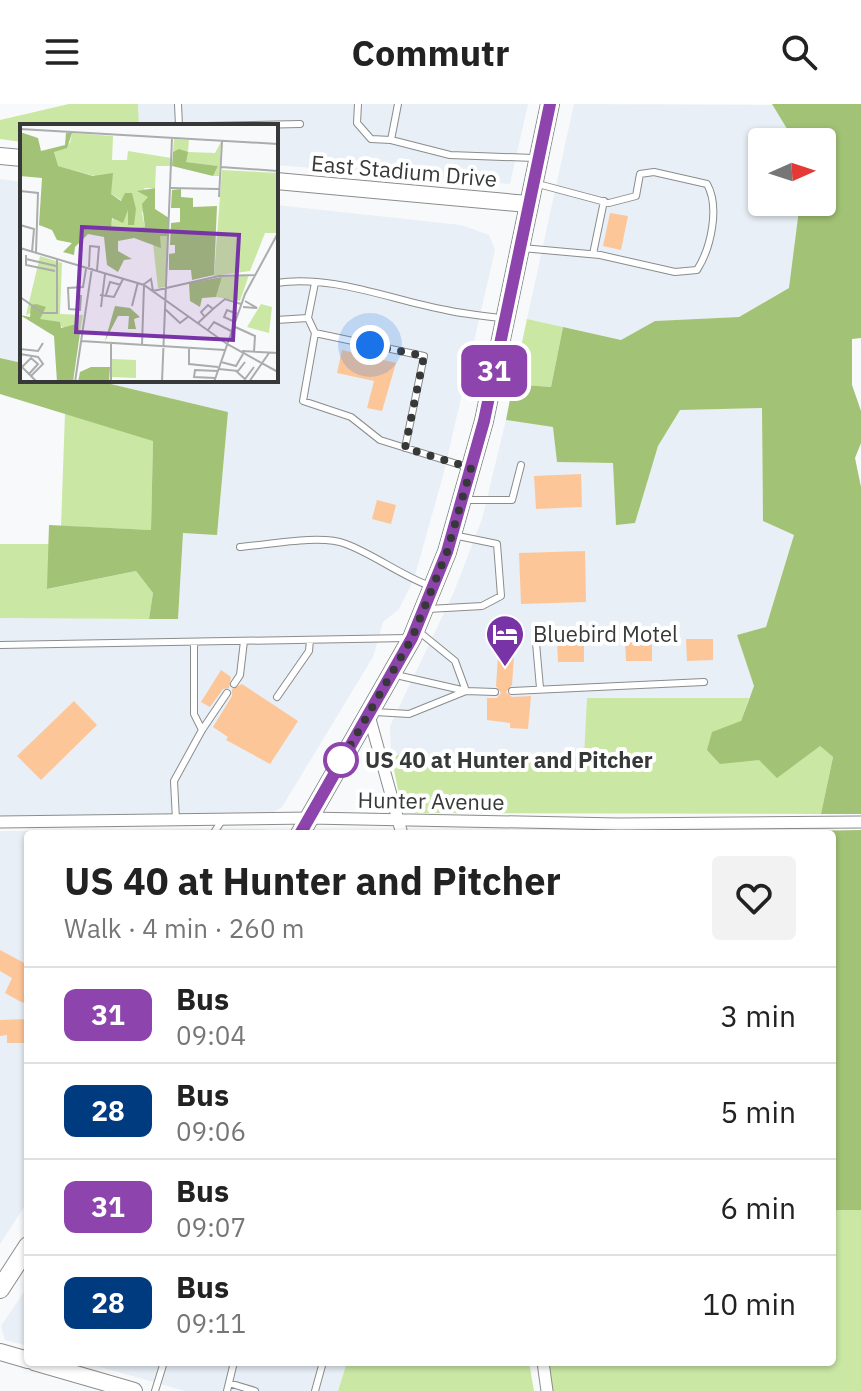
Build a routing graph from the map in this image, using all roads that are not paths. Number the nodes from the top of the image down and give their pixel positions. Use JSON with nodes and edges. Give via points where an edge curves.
{"nodes":[{"id":1,"x":178,"y":104,"type":"edge"},
{"id":2,"x":358,"y":104,"type":"edge"},
{"id":3,"x":398,"y":104,"type":"edge"},
{"id":4,"x":550,"y":104,"type":"edge"},
{"id":5,"x":179,"y":124,"type":"edge"},
{"id":6,"x":278,"y":124,"type":"edge"},
{"id":7,"x":300,"y":124,"type":"dead end"},
{"id":8,"x":391,"y":140,"type":"junction"},
{"id":9,"x":0,"y":156,"type":"edge"},
{"id":10,"x":20,"y":158,"type":"edge"},
{"id":11,"x":538,"y":158,"type":"junction"},
{"id":12,"x":278,"y":181,"type":"edge"},
{"id":13,"x":532,"y":182,"type":"junction"},
{"id":14,"x":604,"y":201,"type":"junction"},
{"id":15,"x":528,"y":204,"type":"junction"},
{"id":16,"x":519,"y":248,"type":"junction"},
{"id":17,"x":593,"y":254,"type":"junction"},
{"id":18,"x":278,"y":283,"type":"edge"},
{"id":19,"x":315,"y":283,"type":"junction"},
{"id":20,"x":308,"y":318,"type":"junction"},
{"id":21,"x":504,"y":319,"type":"junction"},
{"id":22,"x":278,"y":320,"type":"edge"},
{"id":23,"x":315,"y":333,"type":"junction"},
{"id":24,"x":405,"y":448,"type":"junction"},
{"id":25,"x":521,"y":465,"type":"dead end"},
{"id":26,"x":471,"y":468,"type":"junction"},
{"id":27,"x":462,"y":500,"type":"junction"},
{"id":28,"x":452,"y":534,"type":"junction"},
{"id":29,"x":240,"y":547,"type":"dead end"},
{"id":30,"x":433,"y":588,"type":"junction"},
{"id":31,"x":424,"y":609,"type":"junction"},
{"id":32,"x":414,"y":634,"type":"junction"},
{"id":33,"x":310,"y":640,"type":"junction"},
{"id":34,"x":244,"y":641,"type":"junction"},
{"id":35,"x":194,"y":642,"type":"junction"},
{"id":36,"x":536,"y":643,"type":"dead end"},
{"id":37,"x":0,"y":645,"type":"edge"},
{"id":38,"x":393,"y":674,"type":"junction"},
{"id":39,"x":704,"y":682,"type":"dead end"},
{"id":40,"x":234,"y":684,"type":"dead end"},
{"id":41,"x":540,"y":688,"type":"junction"},
{"id":42,"x":466,"y":691,"type":"junction"},
{"id":43,"x":512,"y":691,"type":"dead end"},
{"id":44,"x":495,"y":692,"type":"dead end"},
{"id":45,"x":227,"y":693,"type":"dead end"},
{"id":46,"x":277,"y":697,"type":"dead end"},
{"id":47,"x":367,"y":712,"type":"junction"},
{"id":48,"x":202,"y":730,"type":"junction"},
{"id":49,"x":223,"y":819,"type":"junction"},
{"id":50,"x":176,"y":820,"type":"junction"},
{"id":51,"x":398,"y":820,"type":"junction"},
{"id":52,"x":0,"y":822,"type":"edge"},
{"id":53,"x":861,"y":822,"type":"edge"},
{"id":54,"x":305,"y":826,"type":"edge"},
{"id":55,"x":216,"y":830,"type":"edge"},
{"id":56,"x":401,"y":830,"type":"edge"},
{"id":57,"x":24,"y":1252,"type":"edge"},
{"id":58,"x":0,"y":1289,"type":"edge"},
{"id":59,"x":0,"y":1352,"type":"edge"},
{"id":60,"x":24,"y":1359,"type":"edge"},
{"id":61,"x":47,"y":1366,"type":"edge"},
{"id":62,"x":163,"y":1366,"type":"edge"},
{"id":63,"x":233,"y":1366,"type":"edge"},
{"id":64,"x":322,"y":1366,"type":"edge"},
{"id":65,"x":544,"y":1366,"type":"edge"},
{"id":66,"x":76,"y":1375,"type":"edge"},
{"id":67,"x":229,"y":1383,"type":"junction"},
{"id":68,"x":116,"y":1388,"type":"edge"},
{"id":69,"x":134,"y":1391,"type":"edge"},
{"id":70,"x":155,"y":1391,"type":"edge"},
{"id":71,"x":227,"y":1391,"type":"edge"},
{"id":72,"x":255,"y":1391,"type":"edge"},
{"id":73,"x":315,"y":1391,"type":"edge"},
{"id":74,"x":547,"y":1391,"type":"edge"}],
"edges":[{"from":1,"to":5,"type":"lane"},
{"from":2,"to":8,"type":"lane","via":[[357,123],[371,139]]},
{"from":3,"to":8,"type":"lane"},
{"from":4,"to":11,"type":"main road"},
{"from":6,"to":7,"type":"lane"},
{"from":8,"to":11,"type":"lane","via":[[450,155]]},
{"from":9,"to":10,"type":"main road"},
{"from":11,"to":13,"type":"main road"},
{"from":12,"to":15,"type":"main road","name":"East Stadium Drive"},
{"from":13,"to":14,"type":"lane"},
{"from":13,"to":15,"type":"main road"},
{"from":14,"to":17,"type":"lane"},
{"from":14,"to":17,"type":"lane","via":[[636,196],[640,174],[654,172],[707,184],[715,198],[706,256],[697,270],[675,272]]},
{"from":15,"to":16,"type":"main road"},
{"from":16,"to":17,"type":"lane"},
{"from":16,"to":21,"type":"main road"},
{"from":18,"to":19,"type":"lane"},
{"from":19,"to":20,"type":"lane"},
{"from":19,"to":21,"type":"lane"},
{"from":20,"to":22,"type":"lane"},
{"from":20,"to":23,"type":"lane"},
{"from":21,"to":26,"type":"main road"},
{"from":23,"to":24,"type":"lane","via":[[303,401],[351,417],[380,440]]},
{"from":23,"to":24,"type":"lane","via":[[424,356]]},
{"from":24,"to":26,"type":"lane"},
{"from":25,"to":27,"type":"lane","via":[[512,500]]},
{"from":26,"to":27,"type":"main road"},
{"from":27,"to":28,"type":"main road"},
{"from":28,"to":30,"type":"main road"},
{"from":28,"to":31,"type":"lane","via":[[497,544],[501,596],[482,606]]},
{"from":29,"to":30,"type":"lane","via":[[344,543]]},
{"from":30,"to":31,"type":"main road"},
{"from":31,"to":32,"type":"main road"},
{"from":32,"to":33,"type":"lane"},
{"from":32,"to":38,"type":"main road"},
{"from":32,"to":42,"type":"lane","via":[[455,661]]},
{"from":33,"to":34,"type":"lane"},
{"from":33,"to":46,"type":"lane","via":[[309,651]]},
{"from":34,"to":35,"type":"lane"},
{"from":34,"to":40,"type":"lane"},
{"from":35,"to":37,"type":"lane"},
{"from":35,"to":48,"type":"lane","via":[[194,714]]},
{"from":36,"to":41,"type":"lane"},
{"from":38,"to":42,"type":"lane"},
{"from":38,"to":47,"type":"main road"},
{"from":39,"to":41,"type":"lane"},
{"from":41,"to":43,"type":"lane"},
{"from":42,"to":44,"type":"lane"},
{"from":42,"to":47,"type":"lane","via":[[409,714]]},
{"from":45,"to":48,"type":"lane"},
{"from":47,"to":51,"type":"street"},
{"from":47,"to":54,"type":"main road"},
{"from":48,"to":50,"type":"lane","via":[[174,781]]},
{"from":49,"to":50,"type":"street","name":"Hunter Avenue"},
{"from":49,"to":54,"type":"street","name":"Hunter Avenue"},
{"from":49,"to":55,"type":"lane"},
{"from":50,"to":52,"type":"street","name":"Hunter Avenue"},
{"from":51,"to":53,"type":"street","name":"Hunter Avenue"},
{"from":51,"to":54,"type":"street","name":"Hunter Avenue"},
{"from":51,"to":56,"type":"street"},
{"from":57,"to":58,"type":"main road"},
{"from":59,"to":60,"type":"main road"},
{"from":61,"to":66,"type":"main road"},
{"from":62,"to":70,"type":"lane"},
{"from":63,"to":67,"type":"lane"},
{"from":64,"to":73,"type":"lane"},
{"from":65,"to":74,"type":"street"},
{"from":66,"to":68,"type":"main road"},
{"from":67,"to":71,"type":"lane"},
{"from":67,"to":72,"type":"lane"},
{"from":68,"to":69,"type":"main road"}]}
